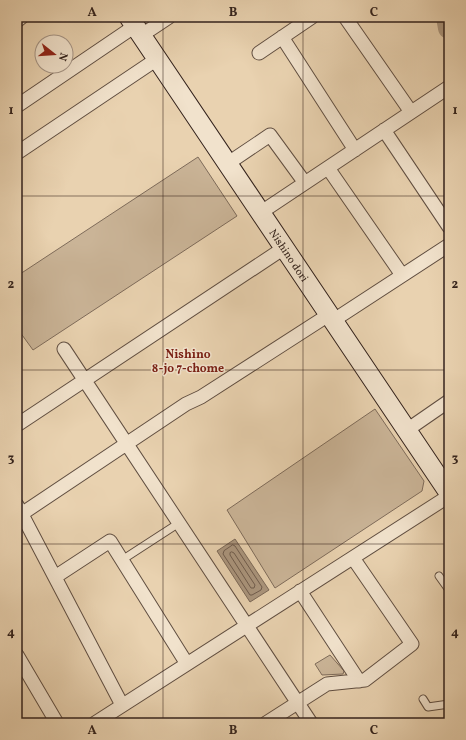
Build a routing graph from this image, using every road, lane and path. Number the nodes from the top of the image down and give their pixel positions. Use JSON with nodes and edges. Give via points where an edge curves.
{"nodes":[{"id":1,"x":22,"y":17,"type":"edge"},
{"id":2,"x":169,"y":17,"type":"edge"},
{"id":3,"x":312,"y":17,"type":"edge"},
{"id":4,"x":345,"y":17,"type":"edge"},
{"id":5,"x":17,"y":21,"type":"edge"},
{"id":6,"x":135,"y":26,"type":"edge"},
{"id":7,"x":282,"y":37,"type":"junction"},
{"id":8,"x":259,"y":53,"type":"dead end"},
{"id":9,"x":157,"y":58,"type":"junction"},
{"id":10,"x":449,"y":87,"type":"edge"},
{"id":11,"x":17,"y":106,"type":"edge"},
{"id":12,"x":412,"y":112,"type":"junction"},
{"id":13,"x":384,"y":130,"type":"junction"},
{"id":14,"x":355,"y":150,"type":"junction"},
{"id":15,"x":17,"y":153,"type":"edge"},
{"id":16,"x":227,"y":164,"type":"junction"},
{"id":17,"x":328,"y":168,"type":"junction"},
{"id":18,"x":305,"y":183,"type":"junction"},
{"id":19,"x":260,"y":213,"type":"junction"},
{"id":20,"x":449,"y":227,"type":"edge"},
{"id":21,"x":449,"y":245,"type":"edge"},
{"id":22,"x":284,"y":248,"type":"junction"},
{"id":23,"x":402,"y":275,"type":"junction"},
{"id":24,"x":332,"y":317,"type":"junction"},
{"id":25,"x":64,"y":349,"type":"dead end"},
{"id":26,"x":84,"y":381,"type":"junction"},
{"id":27,"x":449,"y":401,"type":"edge"},
{"id":28,"x":17,"y":425,"type":"edge"},
{"id":29,"x":407,"y":430,"type":"junction"},
{"id":30,"x":127,"y":444,"type":"junction"},
{"id":31,"x":449,"y":495,"type":"edge"},
{"id":32,"x":19,"y":512,"type":"edge"},
{"id":33,"x":179,"y":523,"type":"junction"},
{"id":34,"x":353,"y":558,"type":"junction"},
{"id":35,"x":122,"y":560,"type":"junction"},
{"id":36,"x":439,"y":576,"type":"dead end"},
{"id":37,"x":54,"y":577,"type":"junction"},
{"id":38,"x":449,"y":590,"type":"edge"},
{"id":39,"x":300,"y":591,"type":"junction"},
{"id":40,"x":247,"y":626,"type":"junction"},
{"id":41,"x":17,"y":655,"type":"edge"},
{"id":42,"x":186,"y":664,"type":"junction"},
{"id":43,"x":359,"y":681,"type":"junction"},
{"id":44,"x":423,"y":699,"type":"dead end"},
{"id":45,"x":297,"y":702,"type":"junction"},
{"id":46,"x":449,"y":704,"type":"edge"},
{"id":47,"x":122,"y":706,"type":"junction"},
{"id":48,"x":57,"y":723,"type":"edge"},
{"id":49,"x":95,"y":723,"type":"edge"},
{"id":50,"x":266,"y":723,"type":"edge"},
{"id":51,"x":311,"y":723,"type":"edge"}],
"edges":[{"from":1,"to":5,"type":"street"},
{"from":2,"to":6,"type":"street"},
{"from":3,"to":7,"type":"street"},
{"from":4,"to":12,"type":"street"},
{"from":6,"to":9,"type":"street","name":"Nishino dori"},
{"from":6,"to":11,"type":"street"},
{"from":7,"to":8,"type":"street"},
{"from":7,"to":14,"type":"street"},
{"from":9,"to":15,"type":"street"},
{"from":9,"to":16,"type":"street","name":"Nishino dori"},
{"from":10,"to":12,"type":"street"},
{"from":12,"to":13,"type":"street"},
{"from":13,"to":14,"type":"street"},
{"from":13,"to":20,"type":"street"},
{"from":14,"to":17,"type":"street"},
{"from":16,"to":18,"type":"street","via":[[270,134]]},
{"from":16,"to":19,"type":"street","name":"Nishino dori"},
{"from":17,"to":18,"type":"street"},
{"from":17,"to":23,"type":"street"},
{"from":18,"to":19,"type":"street"},
{"from":19,"to":22,"type":"street","name":"Nishino dori"},
{"from":21,"to":23,"type":"street"},
{"from":22,"to":24,"type":"street","name":"Nishino dori"},
{"from":22,"to":26,"type":"street"},
{"from":23,"to":24,"type":"street"},
{"from":24,"to":29,"type":"street","name":"Nishino dori"},
{"from":24,"to":30,"type":"street","via":[[186,404]]},
{"from":25,"to":26,"type":"street"},
{"from":26,"to":28,"type":"street"},
{"from":26,"to":30,"type":"street"},
{"from":27,"to":29,"type":"street"},
{"from":29,"to":31,"type":"street","name":"Nishino dori"},
{"from":30,"to":32,"type":"street"},
{"from":30,"to":33,"type":"street"},
{"from":31,"to":34,"type":"street"},
{"from":32,"to":37,"type":"street"},
{"from":33,"to":35,"type":"lane"},
{"from":33,"to":40,"type":"street"},
{"from":34,"to":39,"type":"street"},
{"from":34,"to":43,"type":"street","via":[[412,644],[365,680]]},
{"from":35,"to":37,"type":"street","via":[[110,541]]},
{"from":35,"to":42,"type":"street"},
{"from":36,"to":38,"type":"lane"},
{"from":37,"to":47,"type":"street"},
{"from":39,"to":40,"type":"street"},
{"from":39,"to":43,"type":"street"},
{"from":40,"to":42,"type":"street"},
{"from":40,"to":45,"type":"street"},
{"from":41,"to":48,"type":"street"},
{"from":42,"to":47,"type":"street"},
{"from":43,"to":45,"type":"street","via":[[327,684]]},
{"from":44,"to":46,"type":"lane","via":[[428,707]]},
{"from":45,"to":50,"type":"street"},
{"from":45,"to":51,"type":"street"},
{"from":47,"to":49,"type":"street"}]}
